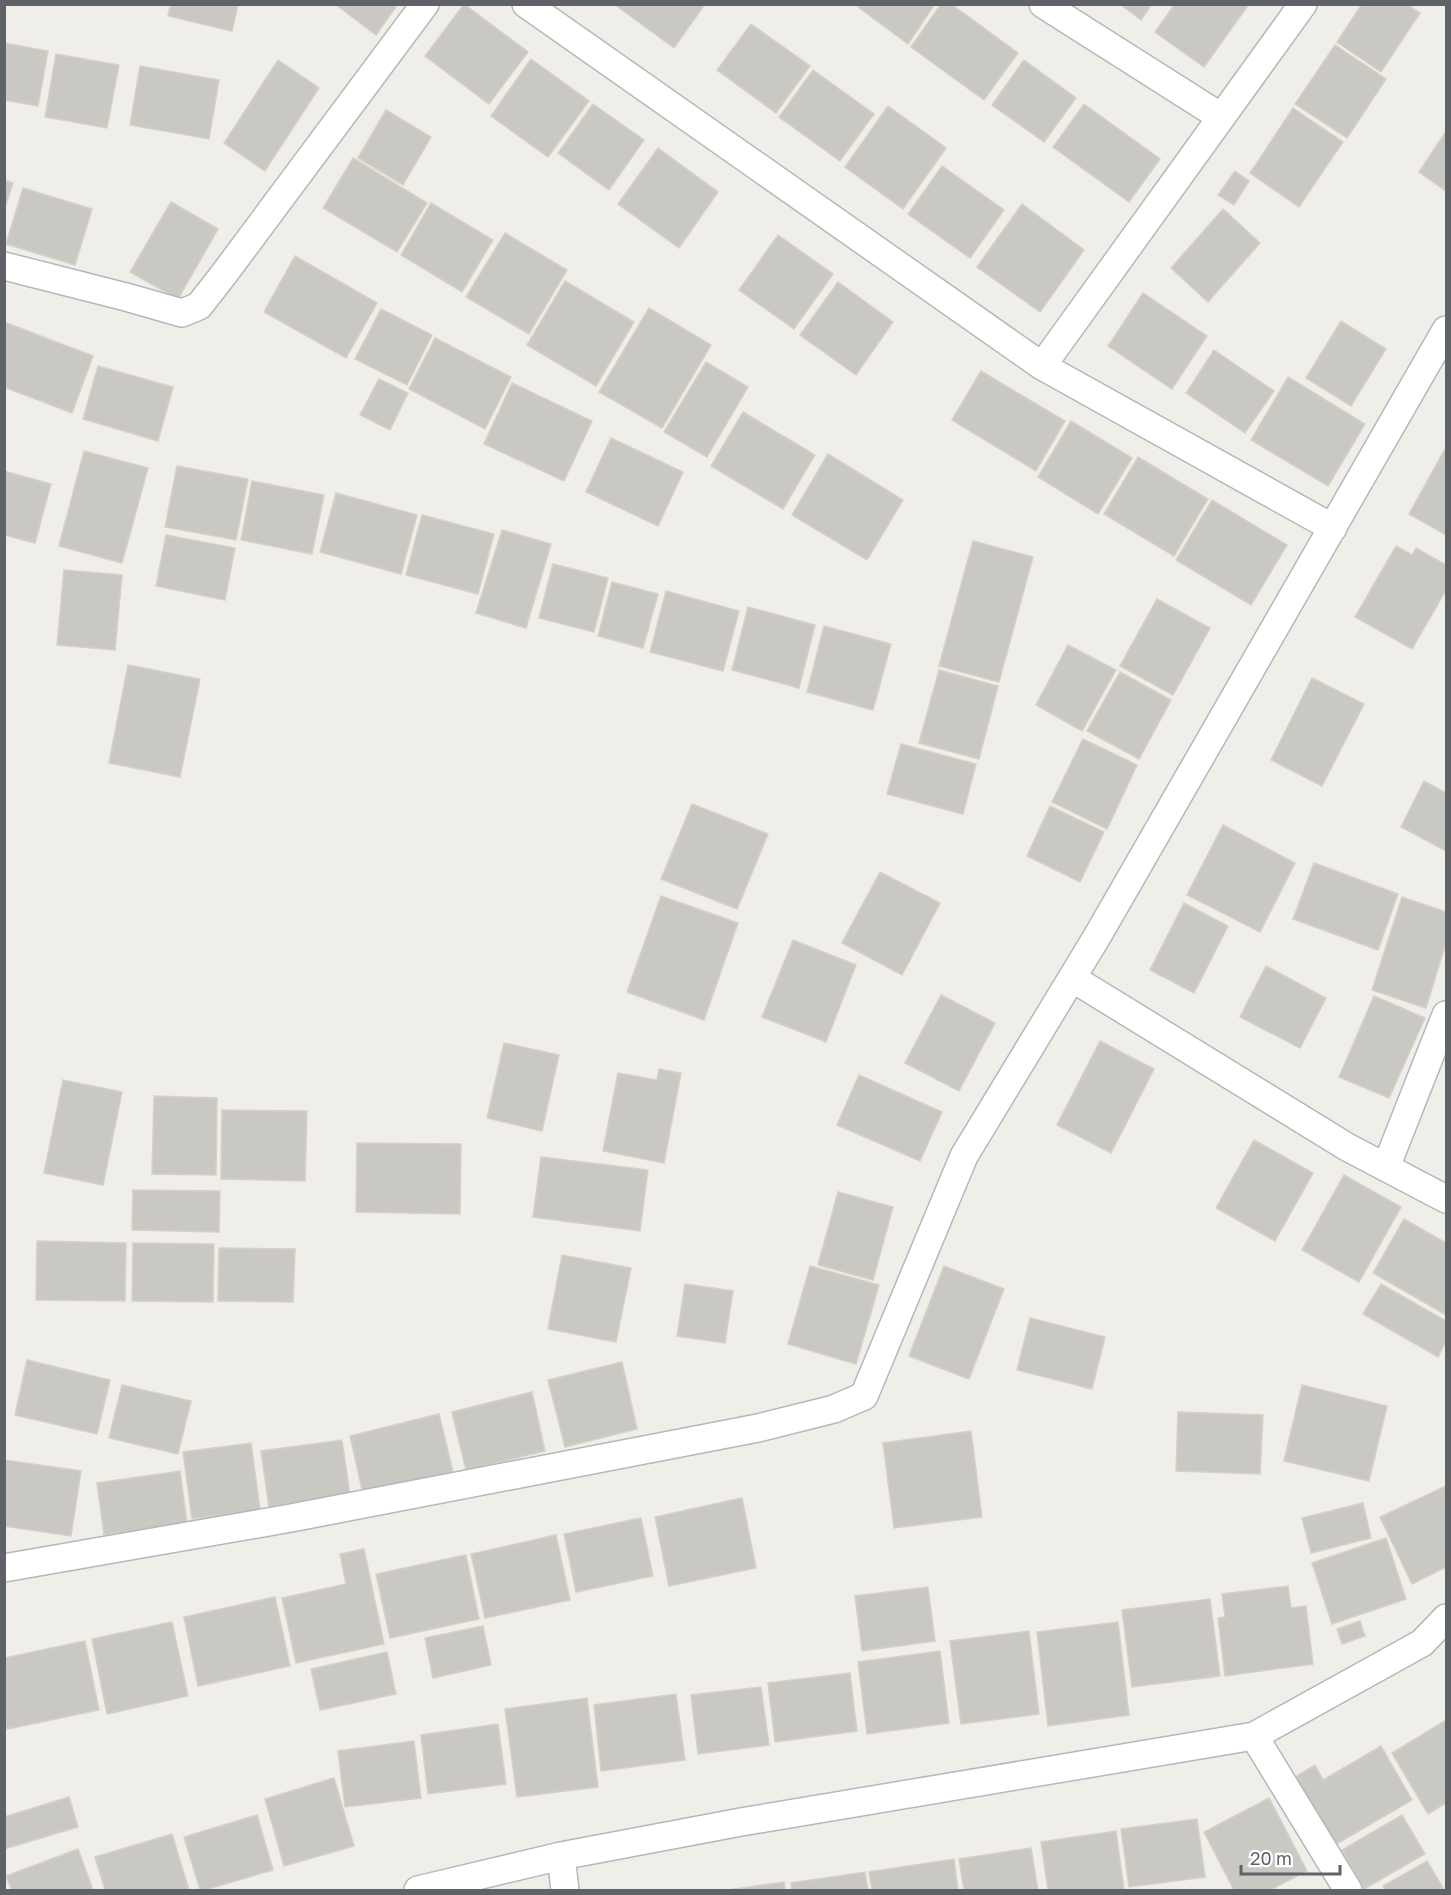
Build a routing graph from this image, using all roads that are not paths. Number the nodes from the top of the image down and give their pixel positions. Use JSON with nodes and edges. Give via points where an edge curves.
{"nodes":[{"id":1,"x":425,"y":4,"type":"edge"},
{"id":2,"x":526,"y":4,"type":"edge"},
{"id":3,"x":1043,"y":4,"type":"edge"},
{"id":4,"x":1303,"y":4,"type":"edge"},
{"id":5,"x":1221,"y":117,"type":"junction"},
{"id":6,"x":4,"y":266,"type":"edge"},
{"id":7,"x":1446,"y":330,"type":"edge"},
{"id":8,"x":1042,"y":366,"type":"junction"},
{"id":9,"x":1332,"y":528,"type":"junction"},
{"id":10,"x":1072,"y":978,"type":"junction"},
{"id":11,"x":1446,"y":1015,"type":"edge"},
{"id":12,"x":1386,"y":1167,"type":"junction"},
{"id":13,"x":1446,"y":1199,"type":"edge"},
{"id":14,"x":4,"y":1568,"type":"edge"},
{"id":15,"x":1446,"y":1618,"type":"edge"},
{"id":16,"x":1254,"y":1736,"type":"junction"},
{"id":17,"x":561,"y":1856,"type":"junction"},
{"id":18,"x":418,"y":1890,"type":"edge"},
{"id":19,"x":565,"y":1890,"type":"edge"},
{"id":20,"x":1348,"y":1890,"type":"edge"}],
"edges":[{"from":1,"to":6,"type":"street","via":[[199,306],[182,313]]},
{"from":2,"to":8,"type":"street"},
{"from":3,"to":5,"type":"street"},
{"from":4,"to":5,"type":"street"},
{"from":5,"to":8,"type":"street"},
{"from":7,"to":9,"type":"street"},
{"from":8,"to":9,"type":"street"},
{"from":9,"to":10,"type":"street"},
{"from":10,"to":12,"type":"street"},
{"from":10,"to":14,"type":"street","via":[[964,1156],[864,1396],[834,1409],[758,1428],[303,1516]]},
{"from":11,"to":12,"type":"street"},
{"from":12,"to":13,"type":"street"},
{"from":15,"to":16,"type":"street","via":[[1422,1643]]},
{"from":16,"to":17,"type":"street"},
{"from":16,"to":20,"type":"street"},
{"from":17,"to":18,"type":"street"},
{"from":17,"to":19,"type":"street"}]}
